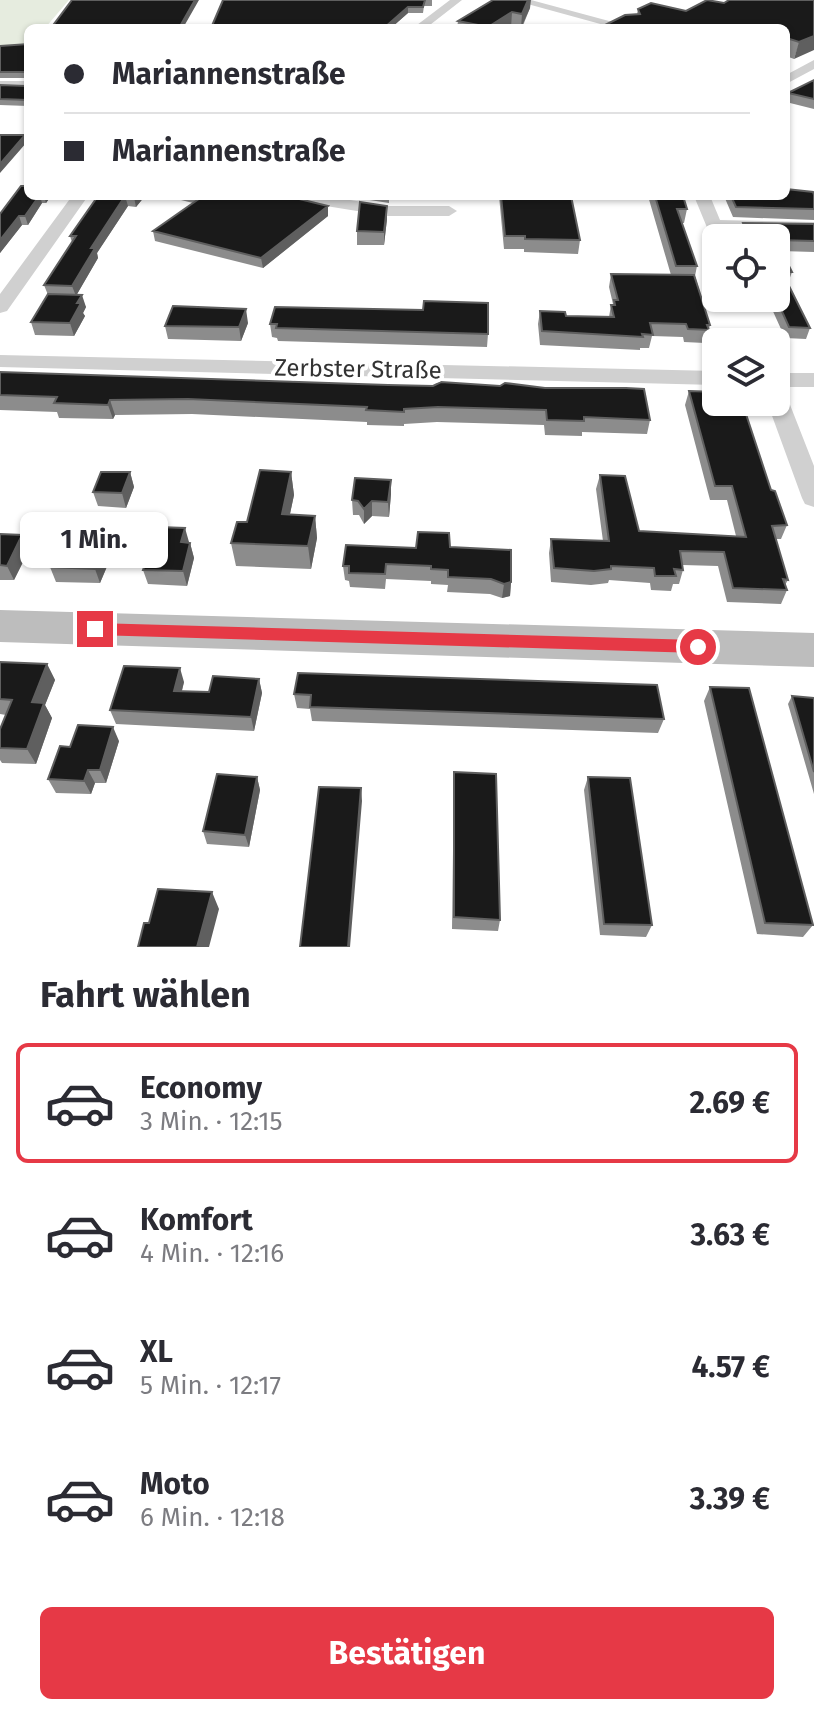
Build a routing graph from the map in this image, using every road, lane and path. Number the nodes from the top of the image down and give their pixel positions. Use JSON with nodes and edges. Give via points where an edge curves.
{"nodes":[{"id":1,"x":457,"y":0,"type":"edge"},
{"id":2,"x":518,"y":0,"type":"edge"},
{"id":3,"x":424,"y":24,"type":"edge"},
{"id":4,"x":613,"y":24,"type":"edge"},
{"id":5,"x":790,"y":65,"type":"edge"},
{"id":6,"x":811,"y":68,"type":"edge"},
{"id":7,"x":790,"y":78,"type":"edge"},
{"id":8,"x":0,"y":85,"type":"edge"},
{"id":9,"x":24,"y":85,"type":"edge"},
{"id":10,"x":77,"y":200,"type":"edge"},
{"id":11,"x":320,"y":200,"type":"edge"},
{"id":12,"x":704,"y":200,"type":"edge"},
{"id":13,"x":449,"y":211,"type":"dead end"},
{"id":14,"x":713,"y":224,"type":"edge"},
{"id":15,"x":814,"y":227,"type":"edge"},
{"id":16,"x":790,"y":228,"type":"edge"},
{"id":17,"x":0,"y":307,"type":"edge"},
{"id":18,"x":0,"y":361,"type":"edge"},
{"id":19,"x":702,"y":378,"type":"edge"},
{"id":20,"x":790,"y":380,"type":"edge"},
{"id":21,"x":814,"y":380,"type":"edge"},
{"id":22,"x":783,"y":416,"type":"edge"},
{"id":23,"x":814,"y":498,"type":"edge"},
{"id":24,"x":0,"y":626,"type":"edge"},
{"id":25,"x":814,"y":650,"type":"edge"}],
"edges":[{"from":1,"to":3,"type":"street"},
{"from":2,"to":4,"type":"street"},
{"from":5,"to":6,"type":"street"},
{"from":6,"to":7,"type":"street"},
{"from":8,"to":9,"type":"street"},
{"from":10,"to":17,"type":"street"},
{"from":11,"to":13,"type":"street","via":[[388,211]]},
{"from":12,"to":14,"type":"street"},
{"from":15,"to":16,"type":"street"},
{"from":18,"to":19,"type":"street","name":"Zerbster Straße"},
{"from":20,"to":21,"type":"street"},
{"from":22,"to":23,"type":"street"},
{"from":24,"to":25,"type":"street"}]}
